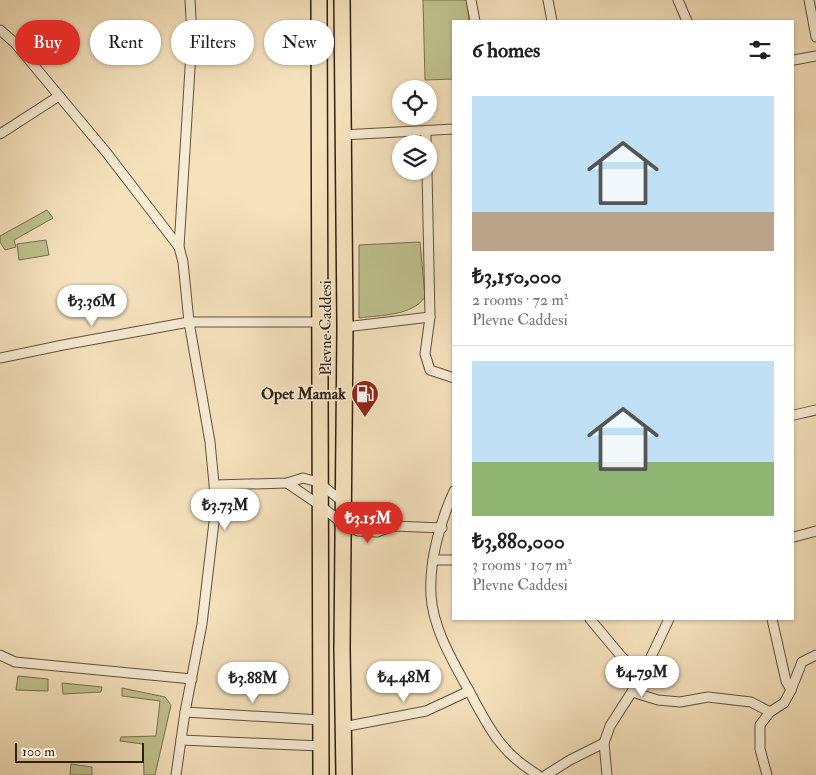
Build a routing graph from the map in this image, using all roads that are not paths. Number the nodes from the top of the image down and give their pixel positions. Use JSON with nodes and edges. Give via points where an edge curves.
{"nodes":[{"id":1,"x":190,"y":0,"type":"edge"},
{"id":2,"x":319,"y":0,"type":"edge"},
{"id":3,"x":342,"y":0,"type":"edge"},
{"id":4,"x":472,"y":0,"type":"edge"},
{"id":5,"x":548,"y":0,"type":"edge"},
{"id":6,"x":678,"y":0,"type":"edge"},
{"id":7,"x":809,"y":0,"type":"edge"},
{"id":8,"x":475,"y":20,"type":"edge"},
{"id":9,"x":552,"y":20,"type":"edge"},
{"id":10,"x":687,"y":20,"type":"edge"},
{"id":11,"x":0,"y":30,"type":"edge"},
{"id":12,"x":816,"y":37,"type":"edge"},
{"id":13,"x":816,"y":56,"type":"edge"},
{"id":14,"x":794,"y":60,"type":"edge"},
{"id":15,"x":59,"y":96,"type":"junction"},
{"id":16,"x":452,"y":129,"type":"edge"},
{"id":17,"x":426,"y":131,"type":"junction"},
{"id":18,"x":0,"y":134,"type":"edge"},
{"id":19,"x":342,"y":134,"type":"junction"},
{"id":20,"x":426,"y":135,"type":"edge"},
{"id":21,"x":427,"y":180,"type":"edge"},
{"id":22,"x":180,"y":247,"type":"junction"},
{"id":23,"x":430,"y":317,"type":"junction"},
{"id":24,"x":189,"y":322,"type":"junction"},
{"id":25,"x":320,"y":322,"type":"junction"},
{"id":26,"x":345,"y":327,"type":"junction"},
{"id":27,"x":0,"y":358,"type":"edge"},
{"id":28,"x":452,"y":377,"type":"edge"},
{"id":29,"x":816,"y":410,"type":"edge"},
{"id":30,"x":794,"y":415,"type":"edge"},
{"id":31,"x":287,"y":484,"type":"junction"},
{"id":32,"x":321,"y":485,"type":"junction"},
{"id":33,"x":215,"y":486,"type":"junction"},
{"id":34,"x":452,"y":497,"type":"edge"},
{"id":35,"x":343,"y":504,"type":"junction"},
{"id":36,"x":321,"y":506,"type":"junction"},
{"id":37,"x":343,"y":524,"type":"junction"},
{"id":38,"x":394,"y":526,"type":"junction"},
{"id":39,"x":442,"y":528,"type":"junction"},
{"id":40,"x":816,"y":531,"type":"edge"},
{"id":41,"x":794,"y":537,"type":"edge"},
{"id":42,"x":433,"y":560,"type":"junction"},
{"id":43,"x":452,"y":560,"type":"edge"},
{"id":44,"x":591,"y":620,"type":"edge"},
{"id":45,"x":669,"y":620,"type":"edge"},
{"id":46,"x":772,"y":620,"type":"edge"},
{"id":47,"x":816,"y":655,"type":"edge"},
{"id":48,"x":0,"y":656,"type":"edge"},
{"id":49,"x":642,"y":676,"type":"junction"},
{"id":50,"x":192,"y":679,"type":"junction"},
{"id":51,"x":791,"y":690,"type":"junction"},
{"id":52,"x":469,"y":691,"type":"junction"},
{"id":53,"x":632,"y":692,"type":"junction"},
{"id":54,"x":184,"y":712,"type":"junction"},
{"id":55,"x":770,"y":712,"type":"junction"},
{"id":56,"x":321,"y":720,"type":"junction"},
{"id":57,"x":344,"y":727,"type":"junction"},
{"id":58,"x":181,"y":740,"type":"junction"},
{"id":59,"x":604,"y":743,"type":"junction"},
{"id":60,"x":321,"y":746,"type":"junction"},
{"id":61,"x":532,"y":773,"type":"edge"},
{"id":62,"x":176,"y":775,"type":"edge"},
{"id":63,"x":321,"y":775,"type":"edge"},
{"id":64,"x":344,"y":775,"type":"edge"},
{"id":65,"x":546,"y":775,"type":"edge"},
{"id":66,"x":607,"y":775,"type":"edge"},
{"id":67,"x":766,"y":775,"type":"edge"}],
"edges":[{"from":1,"to":22,"type":"street","via":[[192,36]]},
{"from":2,"to":25,"type":"main road","name":"Plevne Caddesi"},
{"from":3,"to":19,"type":"main road","name":"Plevne Caddesi"},
{"from":4,"to":8,"type":"street"},
{"from":5,"to":9,"type":"street"},
{"from":6,"to":10,"type":"street"},
{"from":7,"to":12,"type":"street"},
{"from":11,"to":15,"type":"street","via":[[15,43]]},
{"from":13,"to":14,"type":"street"},
{"from":15,"to":18,"type":"street"},
{"from":15,"to":22,"type":"street"},
{"from":16,"to":17,"type":"street"},
{"from":17,"to":19,"type":"street"},
{"from":17,"to":20,"type":"street"},
{"from":19,"to":26,"type":"main road","name":"Plevne Caddesi"},
{"from":21,"to":23,"type":"street"},
{"from":22,"to":24,"type":"street"},
{"from":23,"to":26,"type":"street"},
{"from":23,"to":28,"type":"street","via":[[425,354],[430,370]]},
{"from":24,"to":25,"type":"street"},
{"from":24,"to":27,"type":"street"},
{"from":24,"to":33,"type":"street"},
{"from":25,"to":32,"type":"main road","name":"Plevne Caddesi"},
{"from":26,"to":35,"type":"main road","name":"Plevne Caddesi"},
{"from":29,"to":30,"type":"street"},
{"from":31,"to":32,"type":"street","via":[[303,478]]},
{"from":31,"to":33,"type":"street"},
{"from":31,"to":36,"type":"street"},
{"from":32,"to":35,"type":"street"},
{"from":32,"to":36,"type":"main road","name":"Plevne Caddesi"},
{"from":33,"to":50,"type":"street","via":[[215,514],[202,624]]},
{"from":34,"to":39,"type":"street"},
{"from":35,"to":37,"type":"main road","name":"Plevne Caddesi"},
{"from":35,"to":38,"type":"street","via":[[358,514],[381,518]]},
{"from":36,"to":37,"type":"street"},
{"from":36,"to":56,"type":"main road","name":"Plevne Caddesi"},
{"from":37,"to":38,"type":"street","via":[[358,531],[377,532]]},
{"from":37,"to":57,"type":"main road","name":"Plevne Caddesi"},
{"from":38,"to":39,"type":"street"},
{"from":39,"to":42,"type":"street"},
{"from":40,"to":41,"type":"street"},
{"from":42,"to":43,"type":"street"},
{"from":42,"to":52,"type":"street","via":[[430,594],[434,618]]},
{"from":44,"to":49,"type":"street"},
{"from":45,"to":49,"type":"street"},
{"from":46,"to":51,"type":"street"},
{"from":47,"to":51,"type":"street","via":[[802,662]]},
{"from":48,"to":50,"type":"street","via":[[15,662]]},
{"from":49,"to":53,"type":"street"},
{"from":50,"to":54,"type":"street"},
{"from":51,"to":55,"type":"street","via":[[784,703]]},
{"from":52,"to":57,"type":"street","via":[[426,711]]},
{"from":52,"to":61,"type":"street","via":[[502,746]]},
{"from":53,"to":55,"type":"street","via":[[658,700],[680,702],[708,696],[751,702]]},
{"from":53,"to":59,"type":"street","via":[[610,726]]},
{"from":54,"to":56,"type":"street"},
{"from":54,"to":58,"type":"street"},
{"from":55,"to":67,"type":"street","via":[[760,725],[760,749]]},
{"from":56,"to":60,"type":"main road","name":"Plevne Caddesi"},
{"from":57,"to":64,"type":"main road","name":"Plevne Caddesi"},
{"from":58,"to":60,"type":"street"},
{"from":58,"to":62,"type":"street"},
{"from":59,"to":65,"type":"street"},
{"from":59,"to":66,"type":"street"},
{"from":60,"to":63,"type":"main road","name":"Plevne Caddesi"}]}
